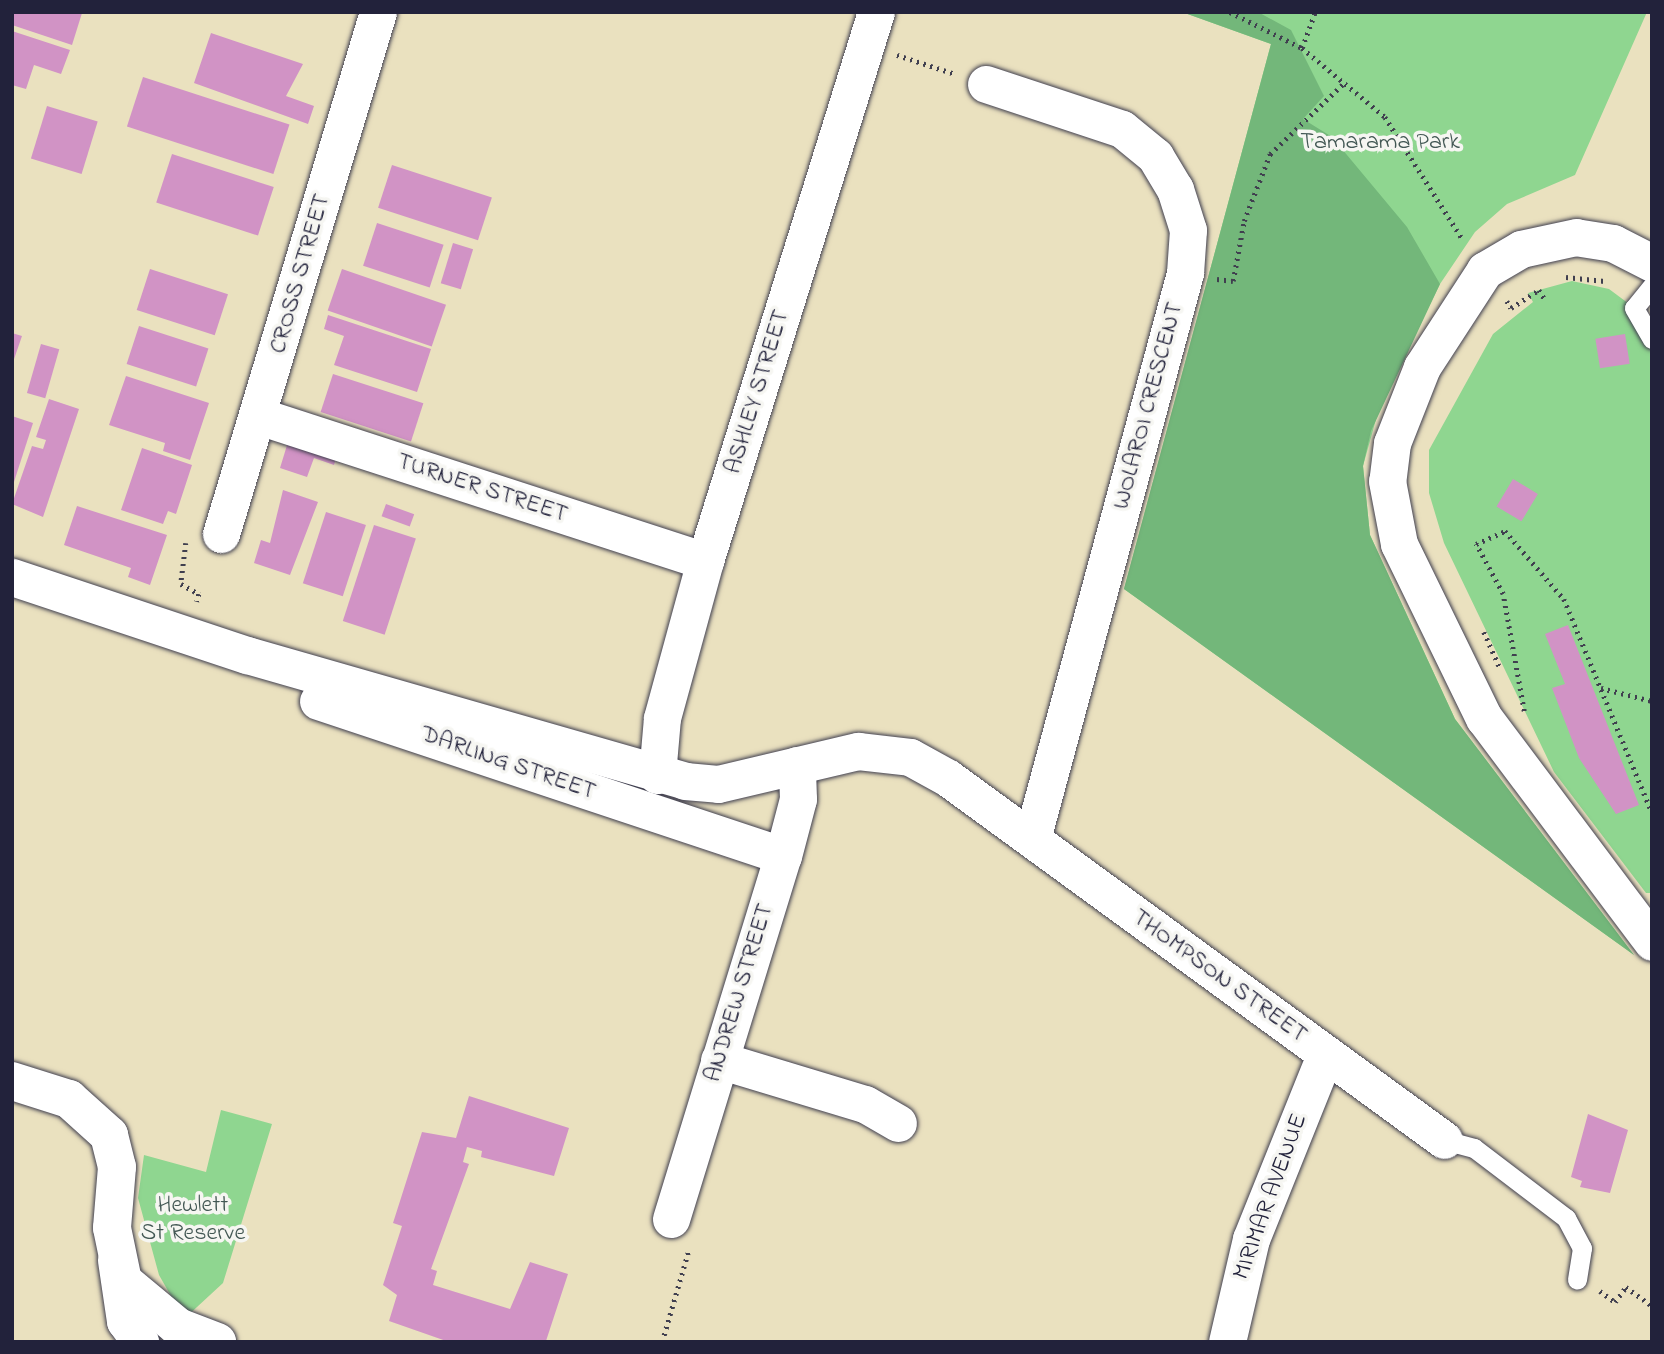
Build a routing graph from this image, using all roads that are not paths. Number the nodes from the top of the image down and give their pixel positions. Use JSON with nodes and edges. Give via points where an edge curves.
{"nodes":[{"id":1,"x":378,"y":12,"type":"edge"},
{"id":2,"x":871,"y":28,"type":"edge"},
{"id":3,"x":986,"y":84,"type":"road end"},
{"id":4,"x":1652,"y":263,"type":"edge"},
{"id":5,"x":1646,"y":293,"type":"edge"},
{"id":6,"x":1652,"y":339,"type":"edge"},
{"id":7,"x":259,"y":416,"type":"junction"},
{"id":8,"x":205,"y":535,"type":"road end"},
{"id":9,"x":705,"y":561,"type":"junction"},
{"id":10,"x":12,"y":577,"type":"edge"},
{"id":11,"x":247,"y":655,"type":"junction"},
{"id":12,"x":797,"y":765,"type":"junction"},
{"id":13,"x":657,"y":775,"type":"junction"},
{"id":14,"x":1032,"y":839,"type":"junction"},
{"id":15,"x":783,"y":856,"type":"junction"},
{"id":16,"x":1652,"y":942,"type":"edge"},
{"id":17,"x":1325,"y":1055,"type":"junction"},
{"id":18,"x":719,"y":1060,"type":"junction"},
{"id":19,"x":12,"y":1081,"type":"edge"},
{"id":20,"x":898,"y":1123,"type":"dead end"},
{"id":21,"x":1444,"y":1140,"type":"joint"},
{"id":22,"x":671,"y":1219,"type":"dead end"},
{"id":23,"x":116,"y":1260,"type":"junction"},
{"id":24,"x":1583,"y":1281,"type":"road end"},
{"id":25,"x":140,"y":1342,"type":"edge"},
{"id":26,"x":217,"y":1342,"type":"edge"},
{"id":27,"x":1227,"y":1342,"type":"edge"}],
"edges":[{"from":1,"to":7,"type":"street","name":"CROSS STREET"},
{"from":2,"to":9,"type":"street","name":"ASHLEY STREET"},
{"from":3,"to":14,"type":"street","name":"WOLAROI CRESCENT","via":[[1122,129],[1154,156],[1175,189],[1188,230],[1185,273]]},
{"from":4,"to":16,"type":"street","via":[[1613,243],[1576,237],[1521,248],[1485,270],[1443,326],[1401,418],[1389,462],[1391,522],[1497,742]]},
{"from":5,"to":6,"type":"lane","via":[[1634,308]]},
{"from":7,"to":8,"type":"street","name":"CROSS STREET"},
{"from":7,"to":9,"type":"street","name":"TURNER STREET"},
{"from":9,"to":13,"type":"street","name":"ASHLEY STREET","via":[[662,718]]},
{"from":10,"to":11,"type":"street","name":"DARLING STREET"},
{"from":11,"to":13,"type":"street","name":"DARLING STREET"},
{"from":11,"to":15,"type":"street","name":"DARLING STREET","via":[[267,683]]},
{"from":12,"to":13,"type":"street","name":"DARLING STREET","via":[[719,784]]},
{"from":12,"to":14,"type":"street","name":"THOMPSON STREET","via":[[858,751],[910,757]]},
{"from":12,"to":15,"type":"street","name":"ANDREW STREET","via":[[799,799]]},
{"from":14,"to":17,"type":"street","name":"THOMPSON STREET"},
{"from":15,"to":18,"type":"street","name":"ANDREW STREET"},
{"from":17,"to":21,"type":"street","name":"THOMPSON STREET"},
{"from":17,"to":27,"type":"street","name":"MIRIMAR AVENUE","via":[[1251,1239]]},
{"from":18,"to":20,"type":"street","via":[[865,1104]]},
{"from":18,"to":22,"type":"street","name":"ANDREW STREET"},
{"from":19,"to":23,"type":"street","via":[[69,1099],[109,1135],[117,1167]]},
{"from":21,"to":24,"type":"lane","name":"THOMPSON STREET","via":[[1474,1148],[1566,1218],[1582,1248]]},
{"from":23,"to":25,"type":"street","via":[[125,1321]]},
{"from":23,"to":26,"type":"street","via":[[139,1299],[178,1327]]}]}
